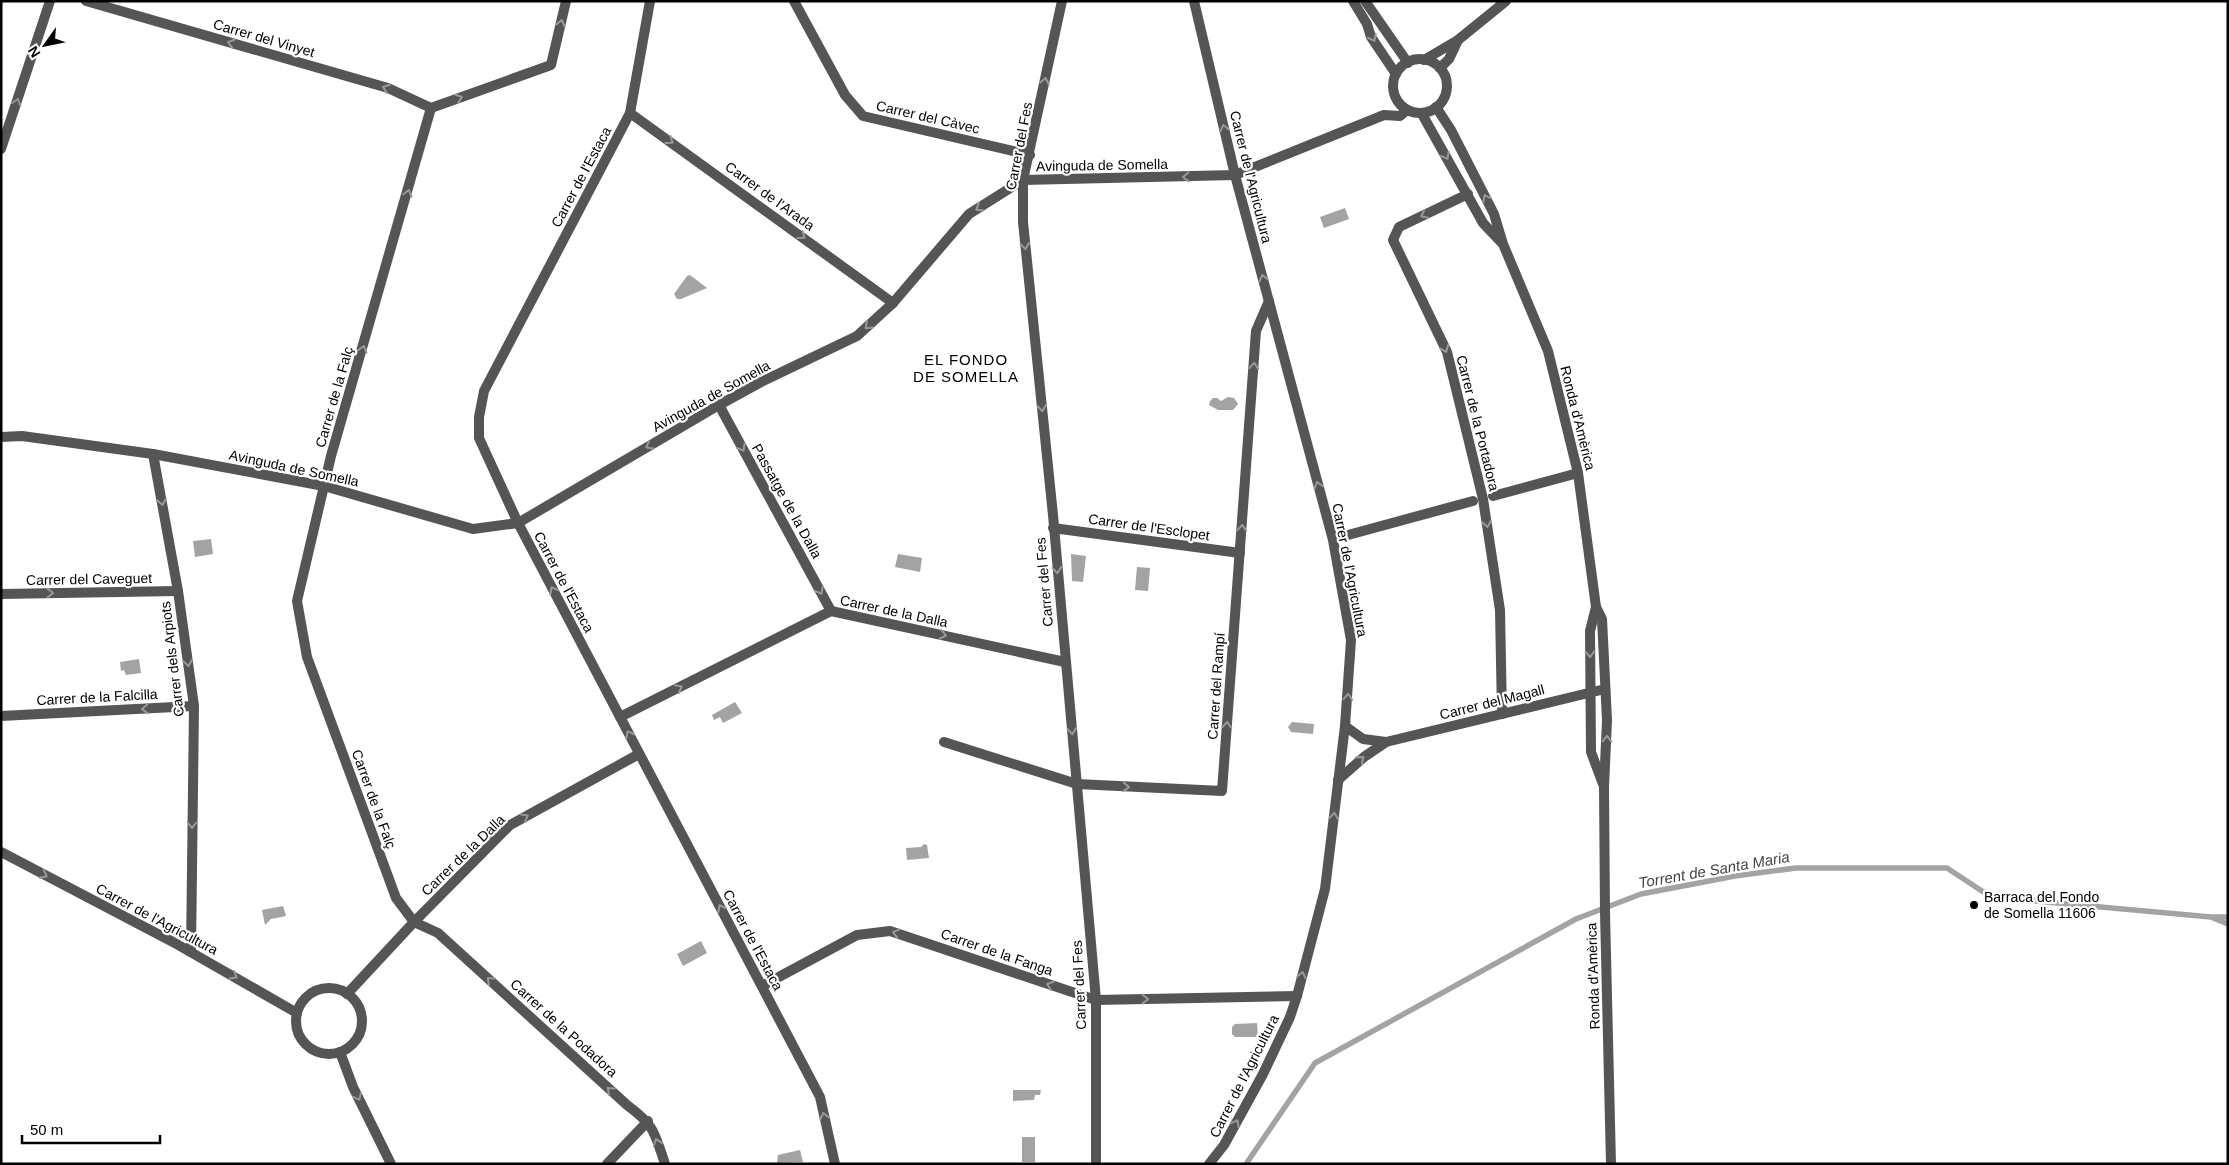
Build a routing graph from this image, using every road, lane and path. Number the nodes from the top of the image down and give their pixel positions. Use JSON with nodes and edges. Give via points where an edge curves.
{"nodes":[{"id":1,"x":50,"y":1,"type":"edge"},
{"id":2,"x":86,"y":1,"type":"edge"},
{"id":3,"x":566,"y":1,"type":"edge"},
{"id":4,"x":650,"y":1,"type":"edge"},
{"id":5,"x":794,"y":1,"type":"edge"},
{"id":6,"x":1062,"y":1,"type":"edge"},
{"id":7,"x":1194,"y":1,"type":"edge"},
{"id":8,"x":1353,"y":1,"type":"edge"},
{"id":9,"x":1364,"y":1,"type":"edge"},
{"id":10,"x":1499,"y":3,"type":"edge"},
{"id":11,"x":1458,"y":40,"type":"junction"},
{"id":12,"x":1424,"y":60,"type":"junction"},
{"id":13,"x":1408,"y":63,"type":"junction"},
{"id":14,"x":1440,"y":68,"type":"junction"},
{"id":15,"x":1396,"y":74,"type":"junction"},
{"id":16,"x":1395,"y":100,"type":"junction"},
{"id":17,"x":1436,"y":107,"type":"junction"},
{"id":18,"x":431,"y":108,"type":"junction"},
{"id":19,"x":1407,"y":110,"type":"junction"},
{"id":20,"x":630,"y":113,"type":"junction"},
{"id":21,"x":1422,"y":114,"type":"junction"},
{"id":22,"x":1384,"y":115,"type":"junction"},
{"id":23,"x":1,"y":148,"type":"edge"},
{"id":24,"x":1030,"y":155,"type":"junction"},
{"id":25,"x":1235,"y":176,"type":"junction"},
{"id":26,"x":1024,"y":180,"type":"junction"},
{"id":27,"x":1468,"y":194,"type":"junction"},
{"id":28,"x":1503,"y":244,"type":"junction"},
{"id":29,"x":1269,"y":301,"type":"junction"},
{"id":30,"x":893,"y":303,"type":"junction"},
{"id":31,"x":719,"y":405,"type":"junction"},
{"id":32,"x":1,"y":437,"type":"edge"},
{"id":33,"x":153,"y":454,"type":"junction"},
{"id":34,"x":1578,"y":473,"type":"junction"},
{"id":35,"x":324,"y":486,"type":"junction"},
{"id":36,"x":1493,"y":496,"type":"dead end"},
{"id":37,"x":1473,"y":501,"type":"dead end"},
{"id":38,"x":518,"y":523,"type":"junction"},
{"id":39,"x":1054,"y":528,"type":"junction"},
{"id":40,"x":1337,"y":538,"type":"dead end"},
{"id":41,"x":1240,"y":553,"type":"junction"},
{"id":42,"x":178,"y":591,"type":"junction"},
{"id":43,"x":1,"y":594,"type":"edge"},
{"id":44,"x":1596,"y":606,"type":"junction"},
{"id":45,"x":831,"y":611,"type":"junction"},
{"id":46,"x":1065,"y":662,"type":"junction"},
{"id":47,"x":1605,"y":689,"type":"junction"},
{"id":48,"x":1592,"y":692,"type":"junction"},
{"id":49,"x":194,"y":706,"type":"junction"},
{"id":50,"x":1502,"y":714,"type":"junction"},
{"id":51,"x":1,"y":716,"type":"edge"},
{"id":52,"x":620,"y":717,"type":"junction"},
{"id":53,"x":1345,"y":726,"type":"junction"},
{"id":54,"x":944,"y":742,"type":"dead end"},
{"id":55,"x":1386,"y":742,"type":"junction"},
{"id":56,"x":639,"y":754,"type":"junction"},
{"id":57,"x":1338,"y":780,"type":"junction"},
{"id":58,"x":1077,"y":784,"type":"junction"},
{"id":59,"x":1604,"y":787,"type":"junction"},
{"id":60,"x":1,"y":852,"type":"edge"},
{"id":61,"x":414,"y":922,"type":"junction"},
{"id":62,"x":192,"y":952,"type":"junction"},
{"id":63,"x":762,"y":986,"type":"junction"},
{"id":64,"x":347,"y":994,"type":"junction"},
{"id":65,"x":1297,"y":996,"type":"junction"},
{"id":66,"x":1096,"y":1000,"type":"junction"},
{"id":67,"x":298,"y":1013,"type":"junction"},
{"id":68,"x":340,"y":1052,"type":"junction"},
{"id":69,"x":648,"y":1121,"type":"junction"},
{"id":70,"x":391,"y":1164,"type":"edge"},
{"id":71,"x":607,"y":1164,"type":"edge"},
{"id":72,"x":665,"y":1164,"type":"edge"},
{"id":73,"x":835,"y":1164,"type":"edge"},
{"id":74,"x":1096,"y":1164,"type":"edge"},
{"id":75,"x":1209,"y":1164,"type":"edge"},
{"id":76,"x":1611,"y":1164,"type":"edge"}],
"edges":[{"from":23,"to":1,"type":"street","one_way":true},
{"from":18,"to":2,"type":"street","name":"Carrer del Vinyet","one_way":true,"via":[[388,88]]},
{"from":18,"to":3,"type":"street","one_way":true,"via":[[551,66]]},
{"from":4,"to":20,"type":"street","name":"Carrer de l'Estaca"},
{"from":5,"to":24,"type":"street","name":"Carrer del Càvec","via":[[845,95],[863,116]]},
{"from":24,"to":6,"type":"street","name":"Carrer del Fes","one_way":true},
{"from":25,"to":7,"type":"street","name":"Carrer de l'Agricultura","one_way":true},
{"from":8,"to":15,"type":"street","one_way":true},
{"from":9,"to":13,"type":"street"},
{"from":10,"to":11,"type":"street"},
{"from":11,"to":12,"type":"street"},
{"from":11,"to":14,"type":"street","via":[[1449,59]]},
{"from":12,"to":13,"type":"street"},
{"from":12,"to":14,"type":"street"},
{"from":13,"to":15,"type":"street"},
{"from":14,"to":17,"type":"street","via":[[1447,85],[1441,104]]},
{"from":15,"to":16,"type":"street","via":[[1392,86]]},
{"from":16,"to":19,"type":"street"},
{"from":16,"to":22,"type":"street"},
{"from":17,"to":21,"type":"street"},
{"from":28,"to":17,"type":"street","name":"Ronda d'Amèrica","one_way":true,"via":[[1494,214]]},
{"from":35,"to":18,"type":"street","name":"Carrer de la Falç","one_way":true},
{"from":19,"to":21,"type":"street"},
{"from":19,"to":22,"type":"street","name":"Avinguda de Somella","via":[[1400,116]]},
{"from":20,"to":30,"type":"street","name":"Carrer de l'Arada","one_way":true},
{"from":20,"to":38,"type":"street","name":"Carrer de l'Estaca","via":[[484,391],[479,438]]},
{"from":21,"to":27,"type":"street","name":"Ronda d'Amèrica","one_way":true},
{"from":22,"to":25,"type":"street","name":"Avinguda de Somella"},
{"from":24,"to":26,"type":"street","name":"Carrer del Fes"},
{"from":25,"to":26,"type":"street","name":"Avinguda de Somella","one_way":true},
{"from":29,"to":25,"type":"street","name":"Carrer de l'Agricultura","one_way":true},
{"from":26,"to":30,"type":"street","name":"Avinguda de Somella","one_way":true,"via":[[969,214]]},
{"from":26,"to":39,"type":"street","name":"Carrer del Fes","one_way":true,"via":[[1023,222]]},
{"from":27,"to":28,"type":"street","name":"Ronda d'Amèrica","via":[[1483,223]]},
{"from":27,"to":50,"type":"street","name":"Carrer de la Portadora","one_way":true,"via":[[1399,227],[1393,240],[1447,352],[1483,499],[1500,610]]},
{"from":28,"to":34,"type":"street","name":"Ronda d'Amèrica","via":[[1548,351]]},
{"from":41,"to":29,"type":"street","name":"Carrer del Rampí","one_way":true,"via":[[1256,331]]},
{"from":53,"to":29,"type":"street","name":"Carrer de l'Agricultura","one_way":true,"via":[[1351,640],[1333,540]]},
{"from":30,"to":31,"type":"street","name":"Avinguda de Somella","one_way":true,"via":[[857,336]]},
{"from":31,"to":38,"type":"street","name":"Avinguda de Somella","one_way":true},
{"from":31,"to":45,"type":"street","name":"Passatge de la Dalla","one_way":true},
{"from":32,"to":33,"type":"street","name":"Avinguda de Somella","via":[[22,436]]},
{"from":33,"to":35,"type":"street","name":"Avinguda de Somella"},
{"from":33,"to":42,"type":"street","name":"Carrer dels Arpiots","one_way":true},
{"from":34,"to":36,"type":"street"},
{"from":34,"to":44,"type":"street","name":"Ronda d'Amèrica"},
{"from":35,"to":38,"type":"street","name":"Avinguda de Somella","via":[[473,529]]},
{"from":35,"to":61,"type":"street","name":"Carrer de la Falç","via":[[297,601],[307,657],[396,898]]},
{"from":37,"to":40,"type":"street"},
{"from":52,"to":38,"type":"street","name":"Carrer de l'Estaca","one_way":true},
{"from":39,"to":41,"type":"street","name":"Carrer de l'Esclopet"},
{"from":39,"to":46,"type":"street","name":"Carrer del Fes","one_way":true},
{"from":58,"to":41,"type":"street","name":"Carrer del Rampí","one_way":true,"via":[[1222,791]]},
{"from":43,"to":42,"type":"street","name":"Carrer del Caveguet","one_way":true},
{"from":42,"to":49,"type":"street","name":"Carrer dels Arpiots","one_way":true},
{"from":44,"to":47,"type":"street","name":"Ronda d'Amèrica","via":[[1602,619]]},
{"from":44,"to":48,"type":"street","name":"Ronda d'Amèrica","one_way":true,"via":[[1590,631]]},
{"from":45,"to":46,"type":"street","name":"Carrer de la Dalla","one_way":true},
{"from":52,"to":45,"type":"street","name":"Carrer de la Dalla","one_way":true},
{"from":46,"to":58,"type":"street","name":"Carrer del Fes","one_way":true},
{"from":47,"to":48,"type":"street","name":"Carrer del Magall"},
{"from":59,"to":47,"type":"street","name":"Ronda d'Amèrica","one_way":true,"via":[[1607,742]]},
{"from":48,"to":50,"type":"street","name":"Carrer del Magall"},
{"from":48,"to":59,"type":"street","name":"Ronda d'Amèrica","via":[[1590,752]]},
{"from":49,"to":51,"type":"street","name":"Carrer de la Falcilla","one_way":true},
{"from":49,"to":62,"type":"street","name":"Carrer dels Arpiots","one_way":true},
{"from":50,"to":55,"type":"street","name":"Carrer del Magall"},
{"from":56,"to":52,"type":"street","name":"Carrer de l'Estaca","one_way":true},
{"from":53,"to":55,"type":"street","name":"Carrer del Magall","via":[[1363,739]]},
{"from":53,"to":57,"type":"street","name":"Carrer de l'Agricultura"},
{"from":54,"to":58,"type":"street","name":"Carrer del Rampí"},
{"from":57,"to":55,"type":"street","name":"Carrer del Magall","one_way":true},
{"from":61,"to":56,"type":"street","name":"Carrer de la Dalla","one_way":true,"via":[[510,825]]},
{"from":63,"to":56,"type":"street","name":"Carrer de l'Estaca","one_way":true},
{"from":65,"to":57,"type":"street","name":"Carrer de l'Agricultura","one_way":true,"via":[[1325,889]]},
{"from":58,"to":66,"type":"street","name":"Carrer del Fes"},
{"from":59,"to":76,"type":"street","name":"Ronda d'Amèrica"},
{"from":60,"to":62,"type":"street","name":"Carrer de l'Agricultura","one_way":true},
{"from":61,"to":64,"type":"street"},
{"from":69,"to":61,"type":"street","name":"Carrer de la Podadora","one_way":true,"via":[[438,933]]},
{"from":62,"to":67,"type":"street","name":"Carrer de l'Agricultura","one_way":true},
{"from":66,"to":63,"type":"street","name":"Carrer de la Fanga","one_way":true,"via":[[890,931],[857,935]]},
{"from":73,"to":63,"type":"street","name":"Carrer de l'Estaca","one_way":true,"via":[[820,1097]]},
{"from":64,"to":67,"type":"street","via":[[337,989],[317,990],[306,996]]},
{"from":64,"to":68,"type":"street","via":[[358,1006],[362,1026],[356,1039]]},
{"from":66,"to":65,"type":"street","name":"Carrer de la Fanga","one_way":true},
{"from":75,"to":65,"type":"street","name":"Carrer de l'Agricultura","one_way":true,"via":[[1224,1145],[1263,1074]]},
{"from":66,"to":74,"type":"street","name":"Carrer del Fes"},
{"from":67,"to":68,"type":"street","via":[[296,1023],[301,1038],[308,1046],[320,1052]]},
{"from":68,"to":70,"type":"street","one_way":true,"via":[[353,1087]]},
{"from":69,"to":71,"type":"street"},
{"from":72,"to":69,"type":"street","one_way":true}]}
